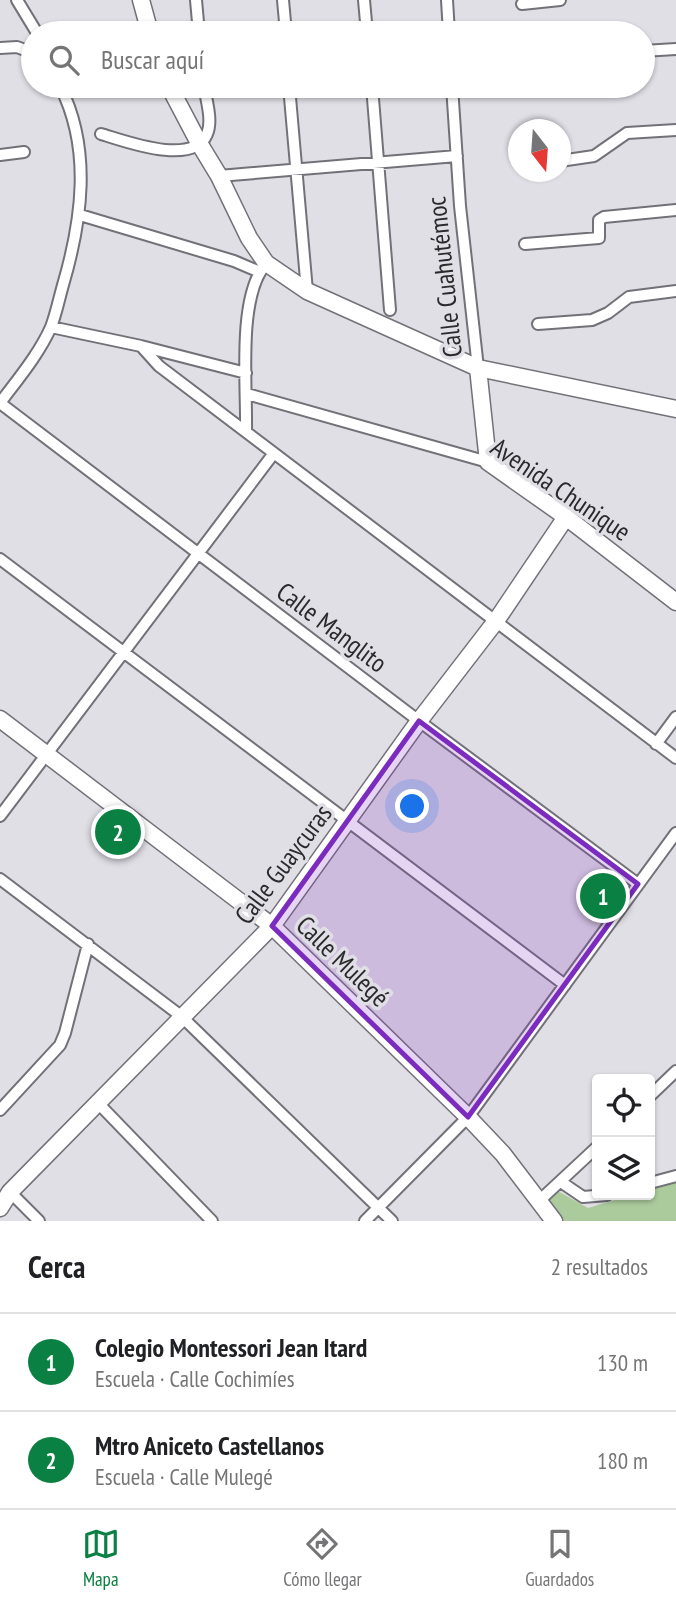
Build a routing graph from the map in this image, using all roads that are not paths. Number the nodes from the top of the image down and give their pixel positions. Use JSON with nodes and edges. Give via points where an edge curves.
{"nodes":[{"id":1,"x":17,"y":0,"type":"edge"},
{"id":2,"x":132,"y":0,"type":"edge"},
{"id":3,"x":196,"y":0,"type":"edge"},
{"id":4,"x":283,"y":0,"type":"edge"},
{"id":5,"x":364,"y":0,"type":"edge"},
{"id":6,"x":447,"y":0,"type":"edge"},
{"id":7,"x":560,"y":0,"type":"edge"},
{"id":8,"x":522,"y":4,"type":"dead end"},
{"id":9,"x":142,"y":7,"type":"edge"},
{"id":10,"x":30,"y":21,"type":"edge"},
{"id":11,"x":198,"y":21,"type":"edge"},
{"id":12,"x":285,"y":21,"type":"edge"},
{"id":13,"x":366,"y":21,"type":"edge"},
{"id":14,"x":448,"y":21,"type":"edge"},
{"id":15,"x":0,"y":48,"type":"edge"},
{"id":16,"x":21,"y":49,"type":"edge"},
{"id":17,"x":676,"y":49,"type":"edge"},
{"id":18,"x":655,"y":50,"type":"edge"},
{"id":19,"x":65,"y":98,"type":"edge"},
{"id":20,"x":175,"y":98,"type":"edge"},
{"id":21,"x":205,"y":98,"type":"edge"},
{"id":22,"x":290,"y":98,"type":"edge"},
{"id":23,"x":373,"y":98,"type":"edge"},
{"id":24,"x":453,"y":98,"type":"edge"},
{"id":25,"x":676,"y":130,"type":"edge"},
{"id":26,"x":101,"y":134,"type":"dead end"},
{"id":27,"x":199,"y":144,"type":"junction"},
{"id":28,"x":24,"y":152,"type":"dead end"},
{"id":29,"x":0,"y":155,"type":"edge"},
{"id":30,"x":457,"y":156,"type":"junction"},
{"id":31,"x":571,"y":159,"type":"edge"},
{"id":32,"x":379,"y":161,"type":"junction"},
{"id":33,"x":295,"y":168,"type":"junction"},
{"id":34,"x":219,"y":176,"type":"junction"},
{"id":35,"x":676,"y":210,"type":"edge"},
{"id":36,"x":80,"y":215,"type":"junction"},
{"id":37,"x":525,"y":244,"type":"dead end"},
{"id":38,"x":263,"y":268,"type":"junction"},
{"id":39,"x":676,"y":290,"type":"edge"},
{"id":40,"x":307,"y":291,"type":"junction"},
{"id":41,"x":390,"y":310,"type":"dead end"},
{"id":42,"x":538,"y":324,"type":"dead end"},
{"id":43,"x":51,"y":327,"type":"junction"},
{"id":44,"x":141,"y":346,"type":"junction"},
{"id":45,"x":478,"y":368,"type":"junction"},
{"id":46,"x":246,"y":373,"type":"junction"},
{"id":47,"x":247,"y":394,"type":"junction"},
{"id":48,"x":0,"y":403,"type":"edge"},
{"id":49,"x":676,"y":409,"type":"edge"},
{"id":50,"x":246,"y":431,"type":"junction"},
{"id":51,"x":274,"y":453,"type":"junction"},
{"id":52,"x":488,"y":462,"type":"junction"},
{"id":53,"x":566,"y":517,"type":"junction"},
{"id":54,"x":197,"y":553,"type":"junction"},
{"id":55,"x":0,"y":559,"type":"edge"},
{"id":56,"x":676,"y":602,"type":"edge"},
{"id":57,"x":496,"y":621,"type":"junction"},
{"id":58,"x":125,"y":652,"type":"junction"},
{"id":59,"x":676,"y":717,"type":"edge"},
{"id":60,"x":0,"y":719,"type":"edge"},
{"id":61,"x":419,"y":721,"type":"junction"},
{"id":62,"x":656,"y":744,"type":"junction"},
{"id":63,"x":47,"y":754,"type":"junction"},
{"id":64,"x":676,"y":758,"type":"edge"},
{"id":65,"x":0,"y":817,"type":"edge"},
{"id":66,"x":346,"y":821,"type":"junction"},
{"id":67,"x":676,"y":833,"type":"edge"},
{"id":68,"x":0,"y":879,"type":"edge"},
{"id":69,"x":638,"y":884,"type":"junction"},
{"id":70,"x":272,"y":926,"type":"junction"},
{"id":71,"x":88,"y":944,"type":"junction"},
{"id":72,"x":565,"y":985,"type":"junction"},
{"id":73,"x":181,"y":1016,"type":"junction"},
{"id":74,"x":676,"y":1070,"type":"edge"},
{"id":75,"x":663,"y":1083,"type":"junction"},
{"id":76,"x":676,"y":1088,"type":"edge"},
{"id":77,"x":655,"y":1091,"type":"edge"},
{"id":78,"x":97,"y":1102,"type":"junction"},
{"id":79,"x":0,"y":1110,"type":"edge"},
{"id":80,"x":468,"y":1117,"type":"junction"},
{"id":81,"x":592,"y":1152,"type":"edge"},
{"id":82,"x":676,"y":1176,"type":"edge"},
{"id":83,"x":561,"y":1182,"type":"junction"},
{"id":84,"x":655,"y":1182,"type":"edge"},
{"id":85,"x":10,"y":1192,"type":"junction"},
{"id":86,"x":592,"y":1196,"type":"edge"},
{"id":87,"x":539,"y":1201,"type":"junction"},
{"id":88,"x":379,"y":1207,"type":"junction"},
{"id":89,"x":0,"y":1208,"type":"edge"},
{"id":90,"x":552,"y":1220,"type":"edge"},
{"id":91,"x":39,"y":1221,"type":"edge"},
{"id":92,"x":212,"y":1221,"type":"edge"},
{"id":93,"x":365,"y":1221,"type":"edge"},
{"id":94,"x":393,"y":1221,"type":"edge"}],
"edges":[{"from":1,"to":10,"type":"street"},
{"from":2,"to":9,"type":"street"},
{"from":3,"to":11,"type":"street"},
{"from":4,"to":12,"type":"street"},
{"from":5,"to":13,"type":"street"},
{"from":6,"to":14,"type":"street"},
{"from":7,"to":8,"type":"street"},
{"from":15,"to":16,"type":"street"},
{"from":17,"to":18,"type":"street"},
{"from":19,"to":36,"type":"street","via":[[81,160]]},
{"from":20,"to":27,"type":"street"},
{"from":21,"to":27,"type":"street","via":[[209,128]]},
{"from":22,"to":33,"type":"street"},
{"from":23,"to":32,"type":"street"},
{"from":24,"to":30,"type":"street","name":"Calle Cuahutémoc"},
{"from":25,"to":31,"type":"street","via":[[627,133],[594,156]]},
{"from":26,"to":27,"type":"street","via":[[162,150]]},
{"from":27,"to":34,"type":"street"},
{"from":28,"to":29,"type":"street"},
{"from":30,"to":32,"type":"street"},
{"from":30,"to":45,"type":"street","name":"Calle Cuahutémoc"},
{"from":32,"to":33,"type":"street"},
{"from":32,"to":41,"type":"street"},
{"from":33,"to":34,"type":"street"},
{"from":33,"to":40,"type":"street"},
{"from":34,"to":38,"type":"street"},
{"from":35,"to":37,"type":"street","via":[[604,217],[598,220],[599,238]]},
{"from":36,"to":38,"type":"street"},
{"from":36,"to":43,"type":"street"},
{"from":38,"to":40,"type":"street"},
{"from":38,"to":46,"type":"street","via":[[248,314]]},
{"from":39,"to":42,"type":"street","via":[[629,297],[592,320]]},
{"from":40,"to":45,"type":"street"},
{"from":43,"to":44,"type":"street"},
{"from":43,"to":48,"type":"street"},
{"from":44,"to":46,"type":"street"},
{"from":44,"to":50,"type":"street","via":[[159,366]]},
{"from":45,"to":49,"type":"street"},
{"from":45,"to":52,"type":"street","name":"Calle Cuahutémoc"},
{"from":46,"to":47,"type":"street"},
{"from":47,"to":50,"type":"street"},
{"from":47,"to":52,"type":"street","name":"Avenida Chunique"},
{"from":48,"to":54,"type":"street","name":"Calle Manglito"},
{"from":50,"to":51,"type":"street"},
{"from":51,"to":54,"type":"street"},
{"from":51,"to":57,"type":"street"},
{"from":52,"to":53,"type":"street","name":"Avenida Chunique"},
{"from":53,"to":56,"type":"street","name":"Avenida Chunique"},
{"from":53,"to":57,"type":"street","name":"Calle Guaycuras"},
{"from":54,"to":58,"type":"street"},
{"from":54,"to":61,"type":"street","name":"Calle Manglito"},
{"from":55,"to":58,"type":"street"},
{"from":57,"to":61,"type":"street","name":"Calle Guaycuras"},
{"from":57,"to":62,"type":"street"},
{"from":58,"to":63,"type":"street"},
{"from":58,"to":66,"type":"street"},
{"from":59,"to":62,"type":"street"},
{"from":60,"to":63,"type":"street","name":"Calle Mulegé"},
{"from":61,"to":66,"type":"street","name":"Calle Guaycuras"},
{"from":61,"to":69,"type":"street","name":"Calle Manglito"},
{"from":62,"to":64,"type":"street"},
{"from":63,"to":65,"type":"street"},
{"from":63,"to":70,"type":"street","name":"Calle Mulegé"},
{"from":66,"to":70,"type":"street","name":"Calle Guaycuras"},
{"from":66,"to":72,"type":"street"},
{"from":67,"to":69,"type":"street"},
{"from":68,"to":71,"type":"street"},
{"from":69,"to":72,"type":"street"},
{"from":70,"to":73,"type":"street","name":"Calle Guaycuras"},
{"from":70,"to":80,"type":"street","name":"Calle Mulegé"},
{"from":71,"to":73,"type":"street"},
{"from":71,"to":79,"type":"street","via":[[60,1045]]},
{"from":72,"to":80,"type":"street"},
{"from":73,"to":78,"type":"street","name":"Calle Guaycuras"},
{"from":73,"to":88,"type":"street"},
{"from":74,"to":75,"type":"street"},
{"from":75,"to":76,"type":"street"},
{"from":75,"to":77,"type":"street"},
{"from":78,"to":85,"type":"street","name":"Calle Guaycuras"},
{"from":78,"to":92,"type":"street"},
{"from":80,"to":87,"type":"street","name":"Calle Mulegé"},
{"from":80,"to":88,"type":"street"},
{"from":81,"to":83,"type":"street"},
{"from":82,"to":84,"type":"street"},
{"from":83,"to":86,"type":"street","via":[[583,1197]]},
{"from":83,"to":87,"type":"street"},
{"from":85,"to":89,"type":"street","name":"Calle Guaycuras"},
{"from":85,"to":91,"type":"street"},
{"from":87,"to":90,"type":"street","name":"Calle Mulegé"},
{"from":88,"to":93,"type":"street"},
{"from":88,"to":94,"type":"street"}]}
